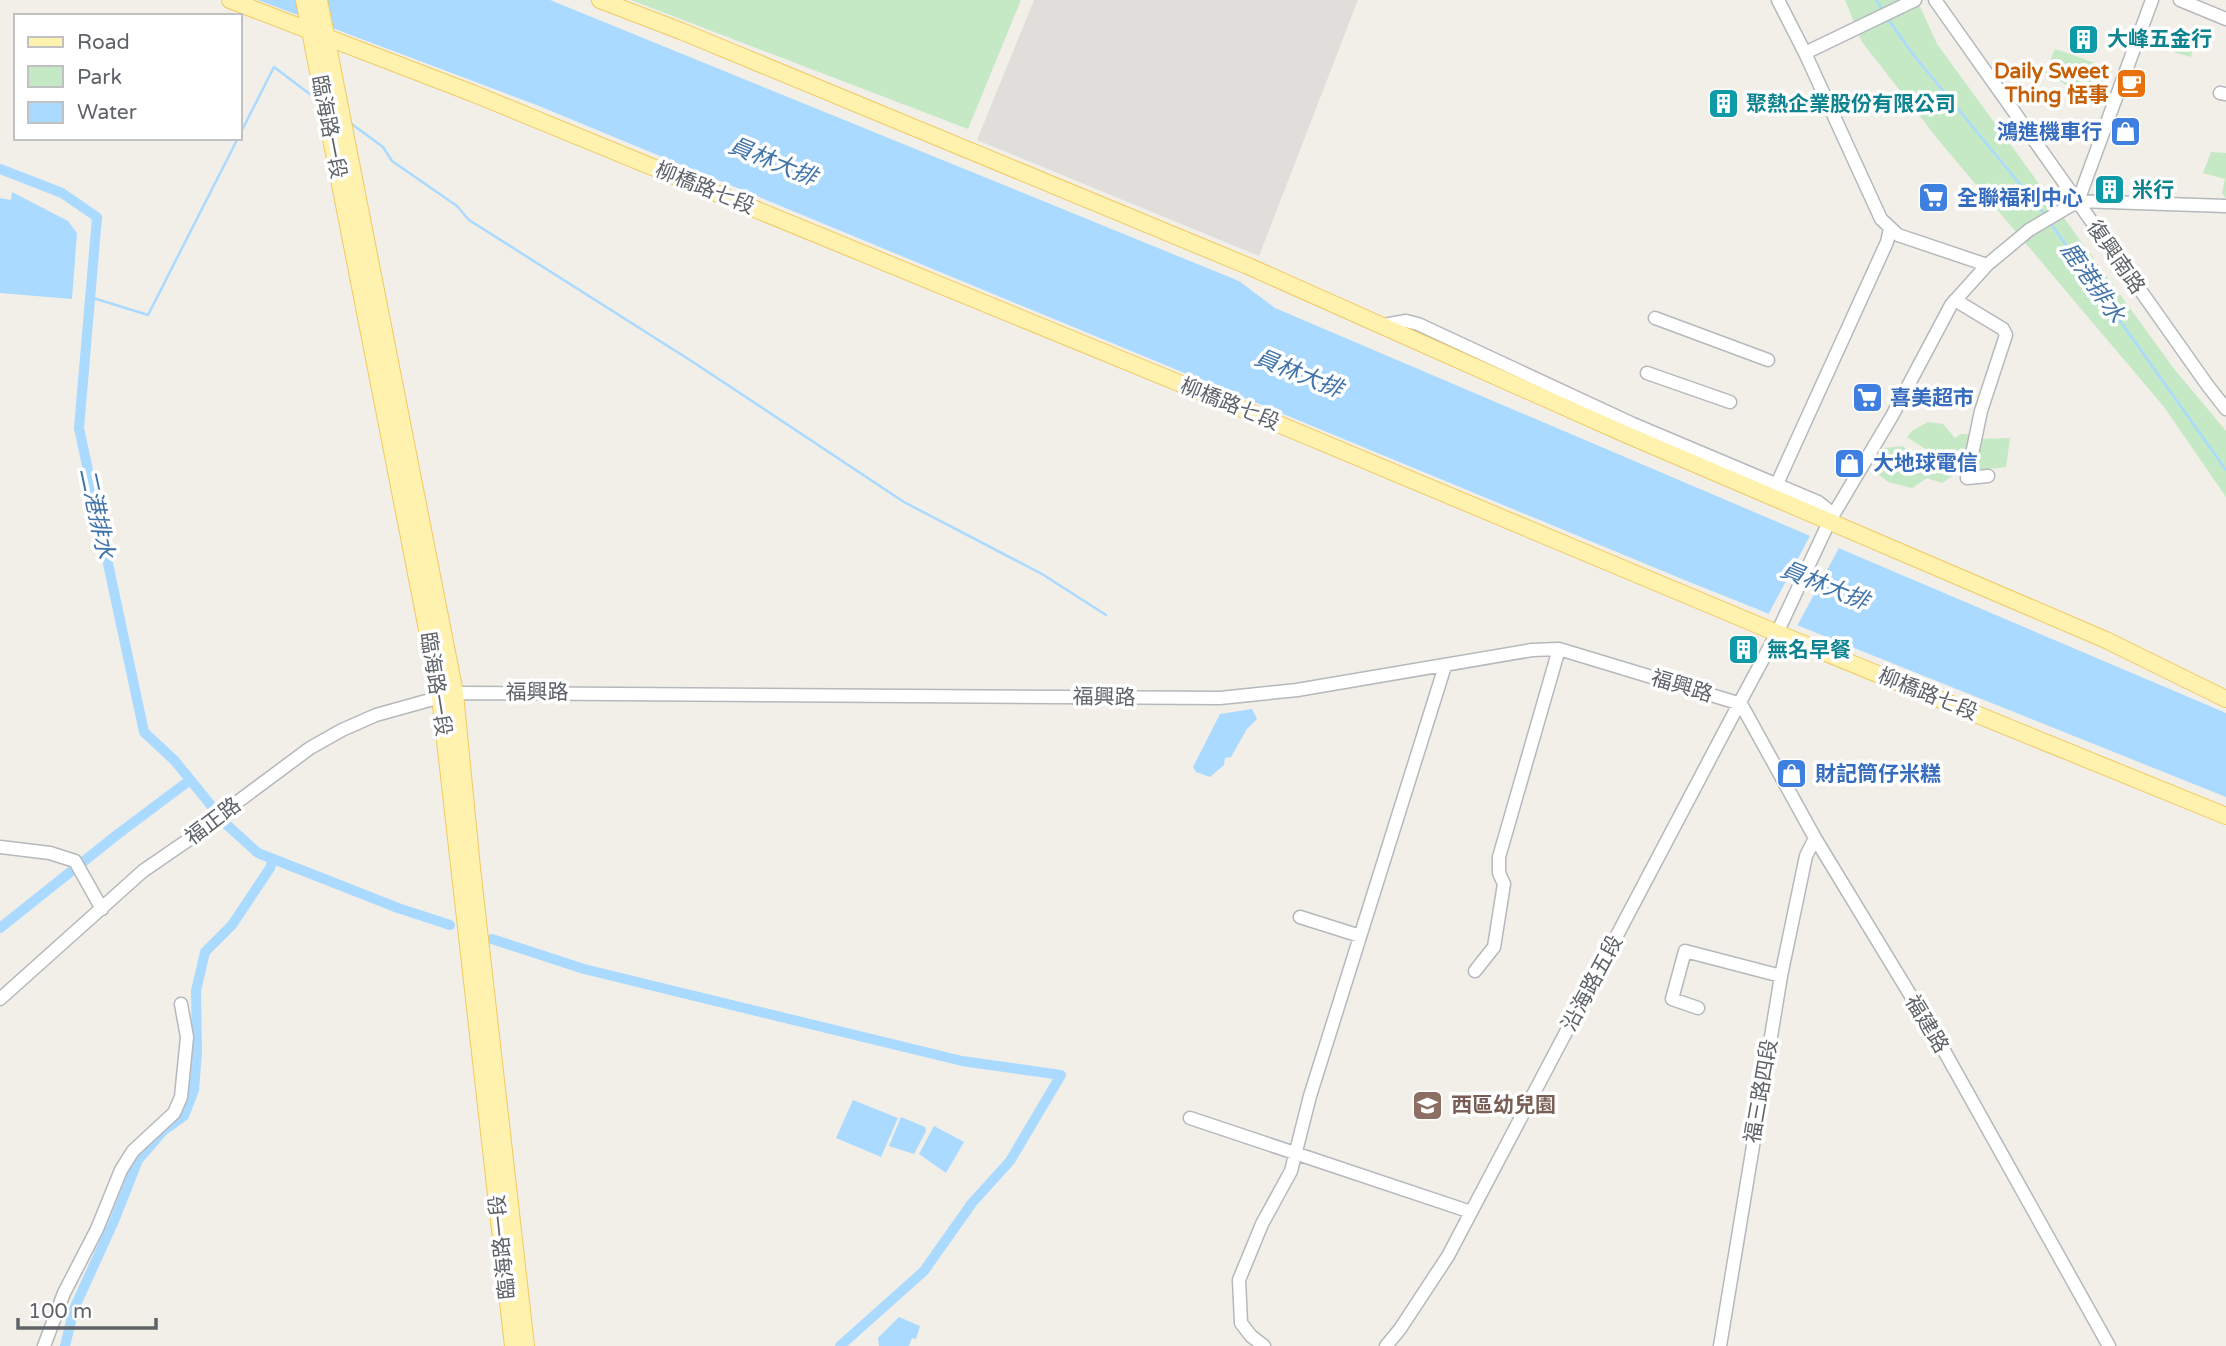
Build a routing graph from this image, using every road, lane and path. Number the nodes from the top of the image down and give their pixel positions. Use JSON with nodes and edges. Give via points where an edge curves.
{"nodes":[{"id":1,"x":230,"y":0,"type":"edge"},
{"id":2,"x":304,"y":0,"type":"edge"},
{"id":3,"x":319,"y":0,"type":"edge"},
{"id":4,"x":600,"y":0,"type":"edge"},
{"id":5,"x":1778,"y":0,"type":"edge"},
{"id":6,"x":1935,"y":0,"type":"edge"},
{"id":7,"x":2152,"y":0,"type":"edge"},
{"id":8,"x":2180,"y":0,"type":"edge"},
{"id":9,"x":1910,"y":2,"type":"edge"},
{"id":10,"x":2226,"y":19,"type":"edge"},
{"id":11,"x":316,"y":28,"type":"junction"},
{"id":12,"x":1805,"y":53,"type":"junction"},
{"id":13,"x":2078,"y":201,"type":"junction"},
{"id":14,"x":2226,"y":206,"type":"edge"},
{"id":15,"x":1890,"y":229,"type":"junction"},
{"id":16,"x":1987,"y":265,"type":"junction"},
{"id":17,"x":1955,"y":300,"type":"junction"},
{"id":18,"x":1655,"y":318,"type":"dead end"},
{"id":19,"x":1384,"y":325,"type":"junction"},
{"id":20,"x":1768,"y":360,"type":"dead end"},
{"id":21,"x":1647,"y":373,"type":"dead end"},
{"id":22,"x":1730,"y":402,"type":"dead end"},
{"id":23,"x":2226,"y":409,"type":"edge"},
{"id":24,"x":1988,"y":476,"type":"dead end"},
{"id":25,"x":1776,"y":486,"type":"junction"},
{"id":26,"x":1829,"y":522,"type":"junction"},
{"id":27,"x":1780,"y":627,"type":"junction"},
{"id":28,"x":1559,"y":649,"type":"junction"},
{"id":29,"x":1445,"y":666,"type":"junction"},
{"id":30,"x":447,"y":694,"type":"junction"},
{"id":31,"x":2226,"y":699,"type":"edge"},
{"id":32,"x":1741,"y":704,"type":"junction"},
{"id":33,"x":2226,"y":816,"type":"edge"},
{"id":34,"x":1815,"y":838,"type":"junction"},
{"id":35,"x":0,"y":847,"type":"edge"},
{"id":36,"x":102,"y":909,"type":"junction"},
{"id":37,"x":1300,"y":917,"type":"dead end"},
{"id":38,"x":1360,"y":936,"type":"junction"},
{"id":39,"x":1475,"y":971,"type":"dead end"},
{"id":40,"x":1781,"y":976,"type":"junction"},
{"id":41,"x":0,"y":999,"type":"edge"},
{"id":42,"x":181,"y":1004,"type":"dead end"},
{"id":43,"x":1698,"y":1008,"type":"dead end"},
{"id":44,"x":1189,"y":1118,"type":"dead end"},
{"id":45,"x":1296,"y":1154,"type":"junction"},
{"id":46,"x":1471,"y":1212,"type":"junction"},
{"id":47,"x":44,"y":1346,"type":"edge"},
{"id":48,"x":513,"y":1346,"type":"edge"},
{"id":49,"x":526,"y":1346,"type":"edge"},
{"id":50,"x":1264,"y":1346,"type":"edge"},
{"id":51,"x":1386,"y":1346,"type":"edge"},
{"id":52,"x":1720,"y":1346,"type":"edge"},
{"id":53,"x":2109,"y":1346,"type":"edge"}],
"edges":[{"from":1,"to":11,"type":"main road","name":"柳橋路七段"},
{"from":2,"to":11,"type":"main road"},
{"from":3,"to":11,"type":"main road"},
{"from":4,"to":19,"type":"main road"},
{"from":5,"to":12,"type":"street"},
{"from":6,"to":13,"type":"street","name":"復興南路"},
{"from":7,"to":13,"type":"street"},
{"from":8,"to":10,"type":"street"},
{"from":9,"to":12,"type":"street"},
{"from":11,"to":27,"type":"main road","name":"柳橋路七段"},
{"from":11,"to":30,"type":"main road","name":"臨海路一段"},
{"from":12,"to":15,"type":"street","via":[[1881,219]]},
{"from":13,"to":14,"type":"street"},
{"from":13,"to":16,"type":"street","via":[[2029,230]]},
{"from":13,"to":23,"type":"street","name":"復興南路"},
{"from":15,"to":16,"type":"street"},
{"from":15,"to":25,"type":"street"},
{"from":16,"to":17,"type":"street"},
{"from":17,"to":24,"type":"street","via":[[2006,335],[1981,411],[1967,478]]},
{"from":17,"to":26,"type":"street"},
{"from":18,"to":20,"type":"street"},
{"from":19,"to":25,"type":"street","via":[[1418,324]]},
{"from":19,"to":26,"type":"main road"},
{"from":21,"to":22,"type":"street"},
{"from":25,"to":26,"type":"street","via":[[1818,502],[1827,509]]},
{"from":26,"to":27,"type":"street","name":"沿海路五段"},
{"from":26,"to":31,"type":"main road","via":[[2106,640]]},
{"from":27,"to":32,"type":"street","name":"沿海路五段"},
{"from":27,"to":33,"type":"main road","name":"柳橋路七段"},
{"from":28,"to":29,"type":"street","name":"福興路"},
{"from":28,"to":32,"type":"street","name":"福興路"},
{"from":28,"to":39,"type":"street","via":[[1499,858],[1504,884],[1494,947]]},
{"from":29,"to":30,"type":"street","name":"福興路","via":[[1220,698]]},
{"from":29,"to":38,"type":"street"},
{"from":30,"to":36,"type":"street","name":"福正路","via":[[376,715],[310,748],[143,871]]},
{"from":30,"to":48,"type":"main road","name":"臨海路一段"},
{"from":30,"to":49,"type":"main road","name":"臨海路一段","via":[[472,868]]},
{"from":32,"to":34,"type":"street","name":"福建路"},
{"from":32,"to":46,"type":"street","name":"沿海路五段"},
{"from":34,"to":40,"type":"street","name":"福三路四段","via":[[1806,856]]},
{"from":34,"to":53,"type":"street","name":"福建路","via":[[1942,1047]]},
{"from":35,"to":36,"type":"street","via":[[75,861]]},
{"from":36,"to":41,"type":"street","name":"福正路"},
{"from":37,"to":38,"type":"street"},
{"from":38,"to":45,"type":"street"},
{"from":40,"to":43,"type":"street","via":[[1685,951],[1672,999]]},
{"from":40,"to":52,"type":"street","name":"福三路四段"},
{"from":42,"to":47,"type":"street","via":[[187,1037],[181,1097],[174,1113],[121,1170]]},
{"from":44,"to":45,"type":"street"},
{"from":45,"to":46,"type":"street"},
{"from":45,"to":50,"type":"street","via":[[1239,1280],[1241,1323]]},
{"from":46,"to":51,"type":"street","name":"沿海路五段","via":[[1433,1280]]}]}
